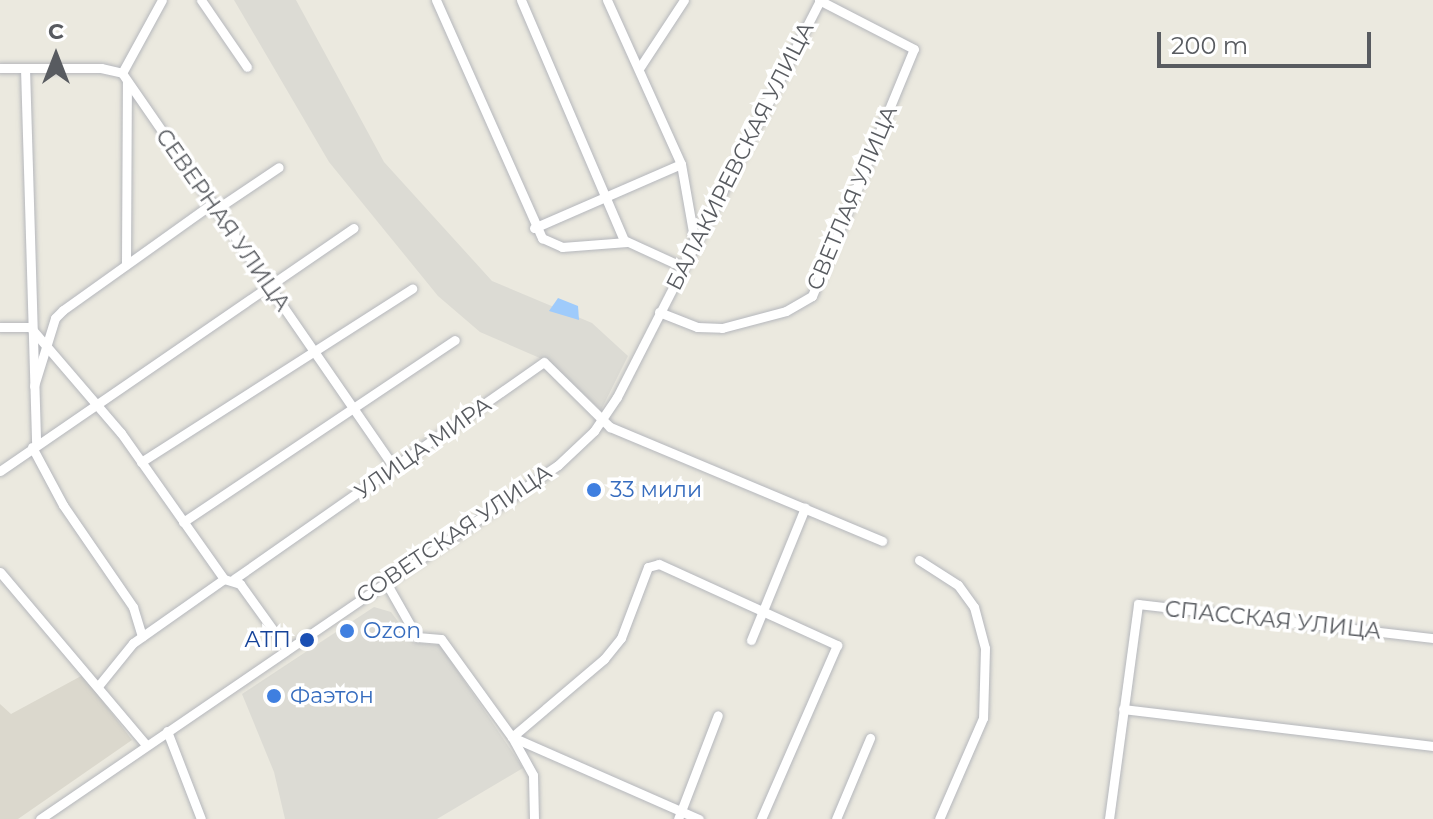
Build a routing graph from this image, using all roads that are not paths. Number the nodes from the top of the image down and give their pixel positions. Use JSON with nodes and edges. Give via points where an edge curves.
{"nodes":[{"id":1,"x":162,"y":0,"type":"edge"},
{"id":2,"x":201,"y":0,"type":"edge"},
{"id":3,"x":436,"y":0,"type":"edge"},
{"id":4,"x":521,"y":0,"type":"edge"},
{"id":5,"x":607,"y":0,"type":"edge"},
{"id":6,"x":684,"y":0,"type":"edge"},
{"id":7,"x":819,"y":0,"type":"edge"},
{"id":8,"x":247,"y":67,"type":"dead end"},
{"id":9,"x":640,"y":67,"type":"junction"},
{"id":10,"x":0,"y":68,"type":"edge"},
{"id":11,"x":25,"y":68,"type":"junction"},
{"id":12,"x":124,"y":77,"type":"junction"},
{"id":13,"x":681,"y":164,"type":"junction"},
{"id":14,"x":279,"y":167,"type":"dead end"},
{"id":15,"x":606,"y":196,"type":"junction"},
{"id":16,"x":216,"y":206,"type":"junction"},
{"id":17,"x":353,"y":228,"type":"dead end"},
{"id":18,"x":534,"y":228,"type":"junction"},
{"id":19,"x":627,"y":242,"type":"junction"},
{"id":20,"x":695,"y":245,"type":"junction"},
{"id":21,"x":126,"y":262,"type":"junction"},
{"id":22,"x":683,"y":267,"type":"junction"},
{"id":23,"x":266,"y":285,"type":"junction"},
{"id":24,"x":412,"y":289,"type":"dead end"},
{"id":25,"x":659,"y":312,"type":"junction"},
{"id":26,"x":0,"y":327,"type":"edge"},
{"id":27,"x":30,"y":327,"type":"junction"},
{"id":28,"x":455,"y":340,"type":"dead end"},
{"id":29,"x":47,"y":349,"type":"junction"},
{"id":30,"x":314,"y":349,"type":"junction"},
{"id":31,"x":32,"y":389,"type":"junction"},
{"id":32,"x":97,"y":403,"type":"junction"},
{"id":33,"x":355,"y":407,"type":"junction"},
{"id":34,"x":603,"y":419,"type":"junction"},
{"id":35,"x":34,"y":446,"type":"junction"},
{"id":36,"x":141,"y":462,"type":"junction"},
{"id":37,"x":395,"y":468,"type":"junction"},
{"id":38,"x":0,"y":471,"type":"edge"},
{"id":39,"x":805,"y":508,"type":"junction"},
{"id":40,"x":183,"y":522,"type":"junction"},
{"id":41,"x":882,"y":541,"type":"dead end"},
{"id":42,"x":919,"y":560,"type":"dead end"},
{"id":43,"x":0,"y":572,"type":"edge"},
{"id":44,"x":229,"y":579,"type":"junction"},
{"id":45,"x":384,"y":579,"type":"junction"},
{"id":46,"x":764,"y":610,"type":"junction"},
{"id":47,"x":142,"y":637,"type":"junction"},
{"id":48,"x":1433,"y":638,"type":"edge"},
{"id":49,"x":751,"y":640,"type":"dead end"},
{"id":50,"x":286,"y":648,"type":"junction"},
{"id":51,"x":99,"y":685,"type":"junction"},
{"id":52,"x":1123,"y":709,"type":"junction"},
{"id":53,"x":718,"y":715,"type":"dead end"},
{"id":54,"x":167,"y":731,"type":"junction"},
{"id":55,"x":512,"y":737,"type":"junction"},
{"id":56,"x":870,"y":738,"type":"dead end"},
{"id":57,"x":146,"y":745,"type":"junction"},
{"id":58,"x":1433,"y":746,"type":"edge"},
{"id":59,"x":680,"y":815,"type":"edge"},
{"id":60,"x":40,"y":819,"type":"edge"},
{"id":61,"x":201,"y":819,"type":"edge"},
{"id":62,"x":534,"y":819,"type":"edge"},
{"id":63,"x":699,"y":819,"type":"edge"},
{"id":64,"x":761,"y":819,"type":"edge"},
{"id":65,"x":836,"y":819,"type":"edge"},
{"id":66,"x":939,"y":819,"type":"edge"},
{"id":67,"x":1110,"y":819,"type":"edge"},
{"id":68,"x":1116,"y":819,"type":"edge"}],
"edges":[{"from":1,"to":12,"type":"street"},
{"from":2,"to":8,"type":"street"},
{"from":3,"to":18,"type":"street"},
{"from":4,"to":15,"type":"street"},
{"from":5,"to":9,"type":"street"},
{"from":6,"to":9,"type":"street"},
{"from":7,"to":20,"type":"street","name":"БАЛАКИРЕВСКАЯ УЛИЦА"},
{"from":7,"to":25,"type":"street","name":"СВЕТЛАЯ УЛИЦА","via":[[914,49],[812,296],[786,311],[722,328],[697,327]]},
{"from":9,"to":13,"type":"street"},
{"from":10,"to":11,"type":"street"},
{"from":11,"to":12,"type":"street","via":[[101,68]]},
{"from":11,"to":27,"type":"street"},
{"from":12,"to":16,"type":"street","name":"СЕВЕРНАЯ УЛИЦА"},
{"from":12,"to":21,"type":"street"},
{"from":13,"to":15,"type":"street"},
{"from":13,"to":20,"type":"street"},
{"from":14,"to":16,"type":"street"},
{"from":15,"to":18,"type":"street"},
{"from":15,"to":19,"type":"street"},
{"from":16,"to":21,"type":"street"},
{"from":16,"to":23,"type":"street","name":"СЕВЕРНАЯ УЛИЦА"},
{"from":17,"to":23,"type":"street"},
{"from":18,"to":19,"type":"street","via":[[562,247]]},
{"from":19,"to":22,"type":"street"},
{"from":20,"to":22,"type":"street","name":"БАЛАКИРЕВСКАЯ УЛИЦА"},
{"from":21,"to":29,"type":"street","via":[[55,318]]},
{"from":22,"to":25,"type":"street","name":"БАЛАКИРЕВСКАЯ УЛИЦА"},
{"from":23,"to":30,"type":"street","name":"СЕВЕРНАЯ УЛИЦА"},
{"from":23,"to":32,"type":"street"},
{"from":24,"to":30,"type":"street"},
{"from":25,"to":34,"type":"street","name":"СОВЕТСКАЯ УЛИЦА"},
{"from":26,"to":27,"type":"street"},
{"from":27,"to":29,"type":"street"},
{"from":27,"to":31,"type":"street"},
{"from":28,"to":33,"type":"street"},
{"from":29,"to":31,"type":"street"},
{"from":29,"to":32,"type":"street"},
{"from":30,"to":33,"type":"street","name":"СЕВЕРНАЯ УЛИЦА"},
{"from":30,"to":36,"type":"street"},
{"from":31,"to":35,"type":"street"},
{"from":32,"to":35,"type":"street"},
{"from":32,"to":36,"type":"street"},
{"from":33,"to":37,"type":"street","name":"СЕВЕРНАЯ УЛИЦА"},
{"from":33,"to":40,"type":"street"},
{"from":34,"to":37,"type":"street","name":"УЛИЦА МИРА","via":[[544,362]]},
{"from":34,"to":39,"type":"street","via":[[610,427]]},
{"from":34,"to":45,"type":"street","name":"СОВЕТСКАЯ УЛИЦА","via":[[558,465]]},
{"from":35,"to":38,"type":"street"},
{"from":35,"to":47,"type":"street","via":[[63,505],[133,607]]},
{"from":36,"to":40,"type":"street"},
{"from":37,"to":44,"type":"street","name":"УЛИЦА МИРА"},
{"from":39,"to":41,"type":"street"},
{"from":39,"to":46,"type":"street"},
{"from":40,"to":44,"type":"street"},
{"from":42,"to":66,"type":"street","via":[[958,585],[974,607],[985,648],[983,718]]},
{"from":43,"to":51,"type":"street"},
{"from":44,"to":47,"type":"street","name":"УЛИЦА МИРА"},
{"from":44,"to":50,"type":"street"},
{"from":45,"to":50,"type":"street","name":"СОВЕТСКАЯ УЛИЦА"},
{"from":45,"to":55,"type":"street","via":[[417,637],[441,639]]},
{"from":46,"to":49,"type":"street"},
{"from":46,"to":55,"type":"street","via":[[659,564],[648,567],[621,638],[604,659]]},
{"from":46,"to":64,"type":"street","via":[[833,641],[839,651]]},
{"from":47,"to":51,"type":"street","name":"УЛИЦА МИРА","via":[[113,662]]},
{"from":48,"to":52,"type":"street","name":"СПАССКАЯ УЛИЦА","via":[[1138,604]]},
{"from":50,"to":54,"type":"street","name":"СОВЕТСКАЯ УЛИЦА"},
{"from":51,"to":57,"type":"street"},
{"from":52,"to":58,"type":"street"},
{"from":52,"to":67,"type":"street","name":"СПАССКАЯ УЛИЦА"},
{"from":53,"to":59,"type":"street"},
{"from":54,"to":57,"type":"street","name":"СОВЕТСКАЯ УЛИЦА"},
{"from":54,"to":61,"type":"street"},
{"from":55,"to":59,"type":"street"},
{"from":55,"to":62,"type":"street","via":[[533,775]]},
{"from":56,"to":65,"type":"street"},
{"from":57,"to":60,"type":"street","name":"СОВЕТСКАЯ УЛИЦА"},
{"from":59,"to":63,"type":"street"},
{"from":67,"to":68,"type":"street"}]}
